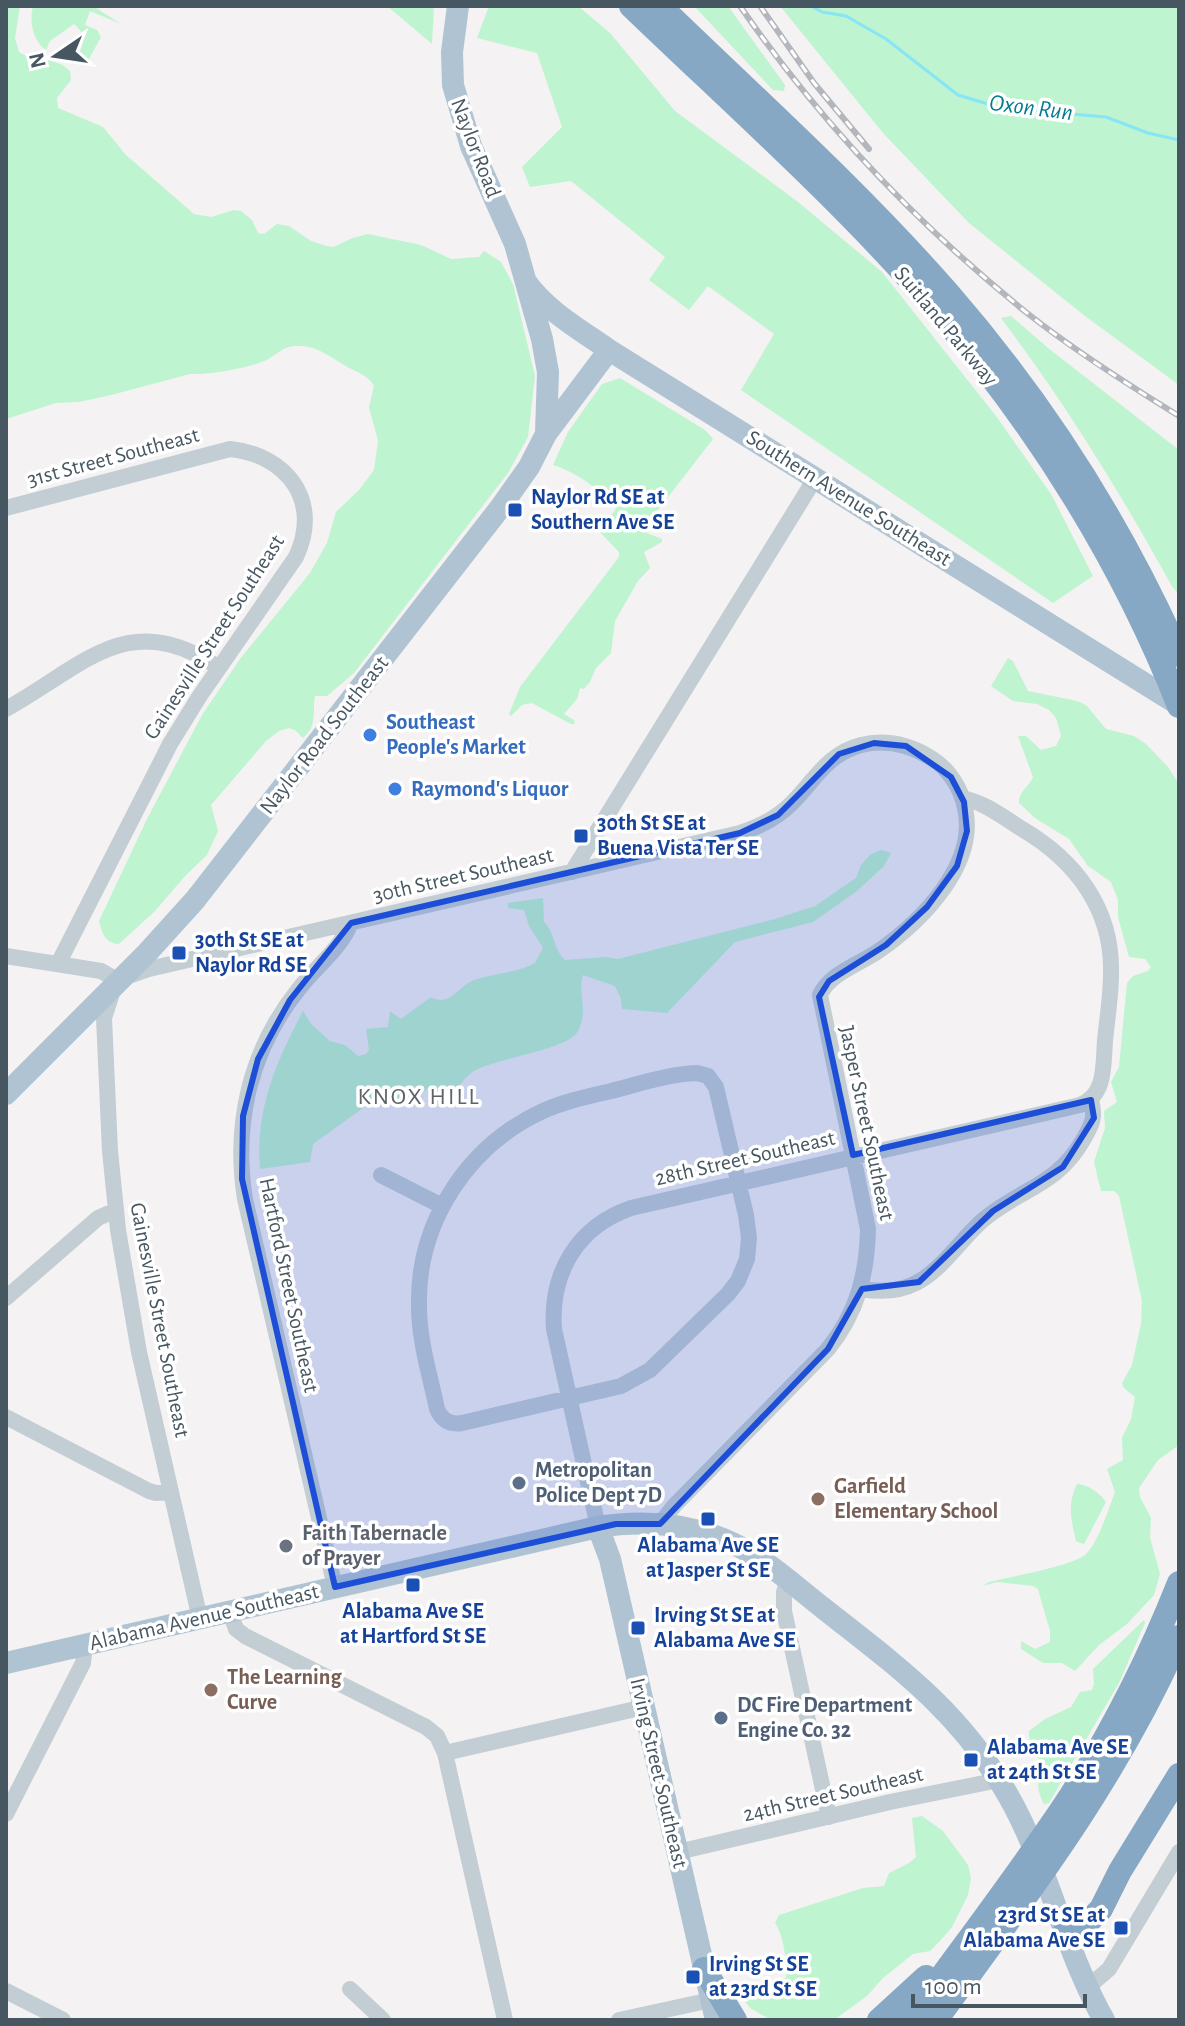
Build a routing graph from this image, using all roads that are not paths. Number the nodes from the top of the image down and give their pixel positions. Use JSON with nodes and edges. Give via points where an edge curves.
{"nodes":[{"id":1,"x":631,"y":6,"type":"edge"},
{"id":2,"x":660,"y":6,"type":"edge"},
{"id":3,"x":459,"y":7,"type":"edge"},
{"id":4,"x":526,"y":282,"type":"junction"},
{"id":5,"x":609,"y":350,"type":"junction"},
{"id":6,"x":546,"y":434,"type":"junction"},
{"id":7,"x":230,"y":449,"type":"joint"},
{"id":8,"x":816,"y":477,"type":"junction"},
{"id":9,"x":6,"y":508,"type":"edge"},
{"id":10,"x":1179,"y":655,"type":"edge"},
{"id":11,"x":219,"y":668,"type":"junction"},
{"id":12,"x":1179,"y":706,"type":"edge"},
{"id":13,"x":6,"y":709,"type":"edge"},
{"id":14,"x":962,"y":798,"type":"junction"},
{"id":15,"x":572,"y":872,"type":"junction"},
{"id":16,"x":351,"y":923,"type":"junction"},
{"id":17,"x":6,"y":956,"type":"edge"},
{"id":18,"x":58,"y":964,"type":"junction"},
{"id":19,"x":117,"y":980,"type":"junction"},
{"id":20,"x":6,"y":1094,"type":"edge"},
{"id":21,"x":1094,"y":1096,"type":"junction"},
{"id":22,"x":853,"y":1155,"type":"junction"},
{"id":23,"x":381,"y":1175,"type":"dead end"},
{"id":24,"x":739,"y":1183,"type":"junction"},
{"id":25,"x":442,"y":1206,"type":"junction"},
{"id":26,"x":116,"y":1210,"type":"junction"},
{"id":27,"x":861,"y":1289,"type":"junction"},
{"id":28,"x":6,"y":1298,"type":"edge"},
{"id":29,"x":570,"y":1398,"type":"junction"},
{"id":30,"x":6,"y":1417,"type":"edge"},
{"id":31,"x":171,"y":1492,"type":"junction"},
{"id":32,"x":660,"y":1524,"type":"junction"},
{"id":33,"x":598,"y":1527,"type":"junction"},
{"id":34,"x":788,"y":1579,"type":"junction"},
{"id":35,"x":1179,"y":1583,"type":"edge"},
{"id":36,"x":335,"y":1587,"type":"junction"},
{"id":37,"x":230,"y":1612,"type":"junction"},
{"id":38,"x":200,"y":1619,"type":"junction"},
{"id":39,"x":1179,"y":1637,"type":"edge"},
{"id":40,"x":85,"y":1644,"type":"junction"},
{"id":41,"x":1179,"y":1662,"type":"edge"},
{"id":42,"x":6,"y":1663,"type":"edge"},
{"id":43,"x":644,"y":1707,"type":"junction"},
{"id":44,"x":1145,"y":1708,"type":"junction"},
{"id":45,"x":445,"y":1753,"type":"junction"},
{"id":46,"x":1179,"y":1775,"type":"edge"},
{"id":47,"x":999,"y":1780,"type":"junction"},
{"id":48,"x":6,"y":1814,"type":"edge"},
{"id":49,"x":829,"y":1817,"type":"junction"},
{"id":50,"x":678,"y":1852,"type":"junction"},
{"id":51,"x":1179,"y":1852,"type":"edge"},
{"id":52,"x":1001,"y":1896,"type":"junction"},
{"id":53,"x":1061,"y":1926,"type":"junction"},
{"id":54,"x":704,"y":1969,"type":"junction"},
{"id":55,"x":1087,"y":1988,"type":"junction"},
{"id":56,"x":350,"y":1989,"type":"dead end"},
{"id":57,"x":6,"y":1991,"type":"edge"},
{"id":58,"x":713,"y":2010,"type":"edge"},
{"id":59,"x":63,"y":2020,"type":"edge"},
{"id":60,"x":383,"y":2020,"type":"edge"},
{"id":61,"x":505,"y":2020,"type":"edge"},
{"id":62,"x":619,"y":2020,"type":"edge"},
{"id":63,"x":735,"y":2020,"type":"edge"},
{"id":64,"x":879,"y":2020,"type":"edge"},
{"id":65,"x":910,"y":2020,"type":"edge"},
{"id":66,"x":936,"y":2020,"type":"edge"},
{"id":67,"x":1104,"y":2020,"type":"edge"}],
"edges":[{"from":1,"to":12,"type":"highway","name":"Suitland Parkway","via":[[856,224],[978,361],[1087,521],[1146,629]]},
{"from":2,"to":10,"type":"highway","name":"Suitland Parkway","via":[[871,211],[969,319],[1081,473],[1146,585]]},
{"from":3,"to":4,"type":"main road","name":"Naylor Road","via":[[452,52],[456,102]]},
{"from":4,"to":5,"type":"main road","name":"Southern Avenue Southeast","via":[[551,310]]},
{"from":4,"to":6,"type":"main road","name":"Naylor Road","via":[[548,372]]},
{"from":5,"to":6,"type":"main road","name":"Naylor Road Southeast"},
{"from":5,"to":8,"type":"main road","name":"Southern Avenue Southeast"},
{"from":6,"to":19,"type":"main road","name":"Naylor Road Southeast","via":[[500,508],[229,858]]},
{"from":7,"to":9,"type":"street","name":"31st Street Southeast"},
{"from":7,"to":11,"type":"street","name":"Gainesville Street Southeast","via":[[258,454],[282,469],[298,490],[306,520],[296,557]]},
{"from":8,"to":12,"type":"main road","name":"Southern Avenue Southeast"},
{"from":8,"to":15,"type":"street","name":"30th Street Southeast"},
{"from":11,"to":13,"type":"street","via":[[172,644],[127,642],[101,650]]},
{"from":11,"to":18,"type":"street","name":"Gainesville Street Southeast","via":[[170,744]]},
{"from":14,"to":15,"type":"street","via":[[948,772],[919,751],[899,744],[867,744],[827,762],[795,801],[759,826]]},
{"from":14,"to":21,"type":"street","via":[[978,802],[1053,849],[1097,906],[1111,974],[1104,1061]]},
{"from":14,"to":22,"type":"street","name":"Jasper Street Southeast","via":[[966,837],[957,866],[940,891],[891,942],[821,991]]},
{"from":15,"to":16,"type":"street","name":"30th Street Southeast"},
{"from":16,"to":19,"type":"street","name":"30th Street Southeast"},
{"from":16,"to":36,"type":"street","name":"Hartford Street Southeast","via":[[268,1036],[245,1100],[241,1149],[245,1199]]},
{"from":17,"to":18,"type":"street"},
{"from":18,"to":19,"type":"street","via":[[101,971]]},
{"from":19,"to":20,"type":"main road","name":"Naylor Road Southeast"},
{"from":19,"to":26,"type":"street","name":"Gainesville Street Southeast","via":[[104,1018]]},
{"from":21,"to":22,"type":"street","name":"28th Street Southeast"},
{"from":21,"to":27,"type":"street","via":[[1091,1127],[1053,1177],[993,1211],[919,1282],[887,1291]]},
{"from":22,"to":24,"type":"street","name":"28th Street Southeast"},
{"from":22,"to":27,"type":"street","name":"Jasper Street Southeast","via":[[868,1229]]},
{"from":23,"to":25,"type":"street"},
{"from":24,"to":25,"type":"street","via":[[716,1087],[708,1076],[697,1073],[575,1100],[533,1116],[480,1154]]},
{"from":24,"to":29,"type":"street","via":[[749,1243],[746,1264],[731,1290],[646,1373],[621,1386]]},
{"from":24,"to":29,"type":"street","name":"28th Street Southeast","via":[[609,1217],[568,1256],[554,1296],[554,1329]]},
{"from":25,"to":29,"type":"street","via":[[423,1259],[419,1318],[439,1414],[450,1423],[462,1423]]},
{"from":26,"to":28,"type":"street","via":[[98,1218]]},
{"from":26,"to":31,"type":"street","name":"Gainesville Street Southeast","via":[[139,1352]]},
{"from":27,"to":32,"type":"street","name":"Jasper Street Southeast","via":[[831,1346]]},
{"from":29,"to":33,"type":"street"},
{"from":30,"to":31,"type":"street","via":[[149,1491]]},
{"from":31,"to":38,"type":"street","name":"Gainesville Street Southeast"},
{"from":32,"to":33,"type":"main road","name":"Alabama Avenue Southeast"},
{"from":32,"to":34,"type":"main road","name":"Alabama Avenue Southeast","via":[[723,1539]]},
{"from":33,"to":36,"type":"main road","name":"Alabama Avenue Southeast"},
{"from":33,"to":43,"type":"main road","name":"Irving Street Southeast"},
{"from":34,"to":47,"type":"main road","name":"Alabama Avenue Southeast","via":[[932,1695],[969,1735]]},
{"from":34,"to":49,"type":"street","via":[[784,1611]]},
{"from":35,"to":52,"type":"highway","via":[[1091,1763]]},
{"from":36,"to":37,"type":"main road","name":"Alabama Avenue Southeast"},
{"from":37,"to":38,"type":"main road","name":"Alabama Avenue Southeast"},
{"from":37,"to":45,"type":"street","via":[[245,1636],[426,1727]]},
{"from":38,"to":40,"type":"main road","name":"Alabama Avenue Southeast"},
{"from":39,"to":44,"type":"highway"},
{"from":40,"to":42,"type":"main road","name":"Alabama Avenue Southeast"},
{"from":40,"to":48,"type":"street","via":[[83,1663]]},
{"from":41,"to":44,"type":"highway"},
{"from":43,"to":45,"type":"street"},
{"from":43,"to":50,"type":"main road","name":"Irving Street Southeast"},
{"from":44,"to":66,"type":"highway","via":[[1062,1847]]},
{"from":45,"to":61,"type":"street"},
{"from":46,"to":53,"type":"highway","via":[[1120,1871],[1091,1905]]},
{"from":47,"to":49,"type":"street","name":"24th Street Southeast"},
{"from":47,"to":53,"type":"main road","name":"Alabama Avenue Southeast"},
{"from":49,"to":50,"type":"street","name":"24th Street Southeast"},
{"from":50,"to":54,"type":"main road","name":"Irving Street Southeast"},
{"from":51,"to":55,"type":"street","via":[[1109,1969]]},
{"from":52,"to":64,"type":"highway"},
{"from":52,"to":65,"type":"highway"},
{"from":53,"to":55,"type":"main road","name":"Alabama Avenue Southeast"},
{"from":54,"to":58,"type":"main road","name":"Irving Street Southeast"},
{"from":54,"to":63,"type":"highway"},
{"from":55,"to":67,"type":"main road","name":"Alabama Avenue Southeast"},
{"from":56,"to":60,"type":"street"},
{"from":57,"to":59,"type":"street"},
{"from":58,"to":62,"type":"street"}]}
